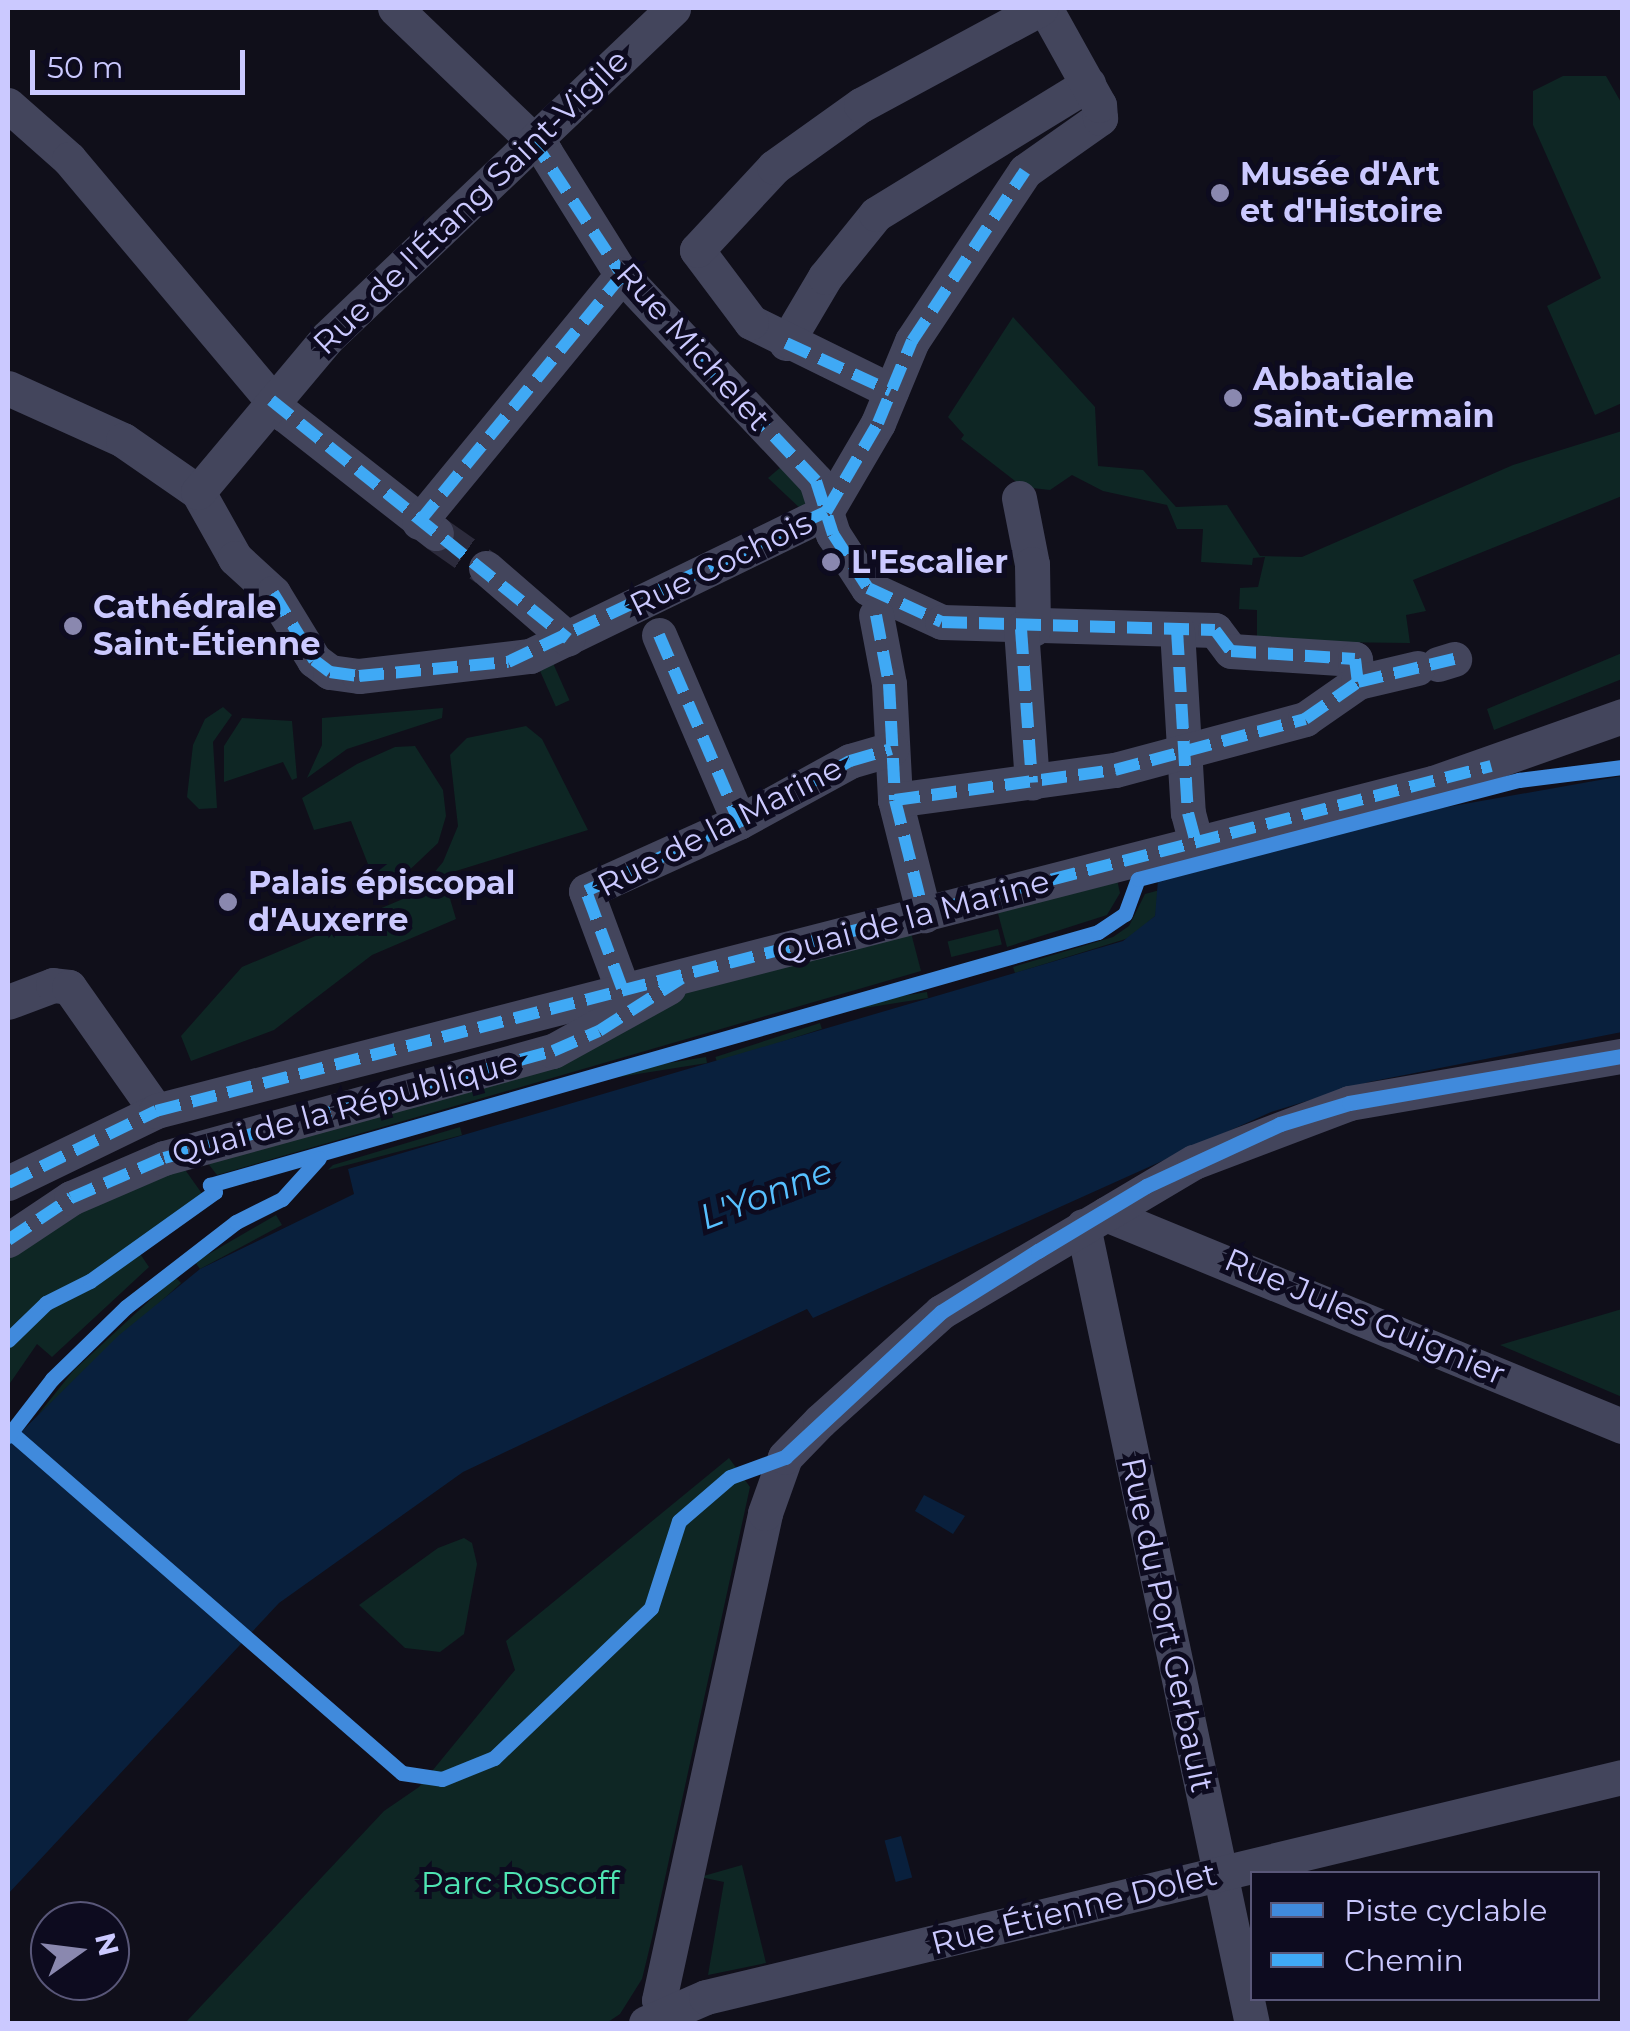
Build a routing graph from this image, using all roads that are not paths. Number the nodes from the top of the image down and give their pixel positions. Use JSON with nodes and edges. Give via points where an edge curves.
{"nodes":[{"id":1,"x":396,"y":8,"type":"edge"},
{"id":2,"x":674,"y":8,"type":"edge"},
{"id":3,"x":1043,"y":8,"type":"edge"},
{"id":4,"x":1088,"y":84,"type":"junction"},
{"id":5,"x":8,"y":105,"type":"edge"},
{"id":6,"x":532,"y":139,"type":"junction"},
{"id":7,"x":622,"y":275,"type":"junction"},
{"id":8,"x":786,"y":343,"type":"junction"},
{"id":9,"x":8,"y":388,"type":"edge"},
{"id":10,"x":891,"y":391,"type":"junction"},
{"id":11,"x":271,"y":400,"type":"junction"},
{"id":12,"x":198,"y":492,"type":"junction"},
{"id":13,"x":1019,"y":498,"type":"dead end"},
{"id":14,"x":826,"y":512,"type":"junction"},
{"id":15,"x":486,"y":568,"type":"tunnel mouth"},
{"id":16,"x":872,"y":602,"type":"junction"},
{"id":17,"x":651,"y":616,"type":"junction"},
{"id":18,"x":1027,"y":629,"type":"junction"},
{"id":19,"x":1176,"y":630,"type":"junction"},
{"id":20,"x":568,"y":639,"type":"junction"},
{"id":21,"x":1436,"y":664,"type":"dead end"},
{"id":22,"x":1358,"y":682,"type":"junction"},
{"id":23,"x":1622,"y":716,"type":"edge"},
{"id":24,"x":891,"y":749,"type":"junction"},
{"id":25,"x":1188,"y":750,"type":"junction"},
{"id":26,"x":1032,"y":783,"type":"junction"},
{"id":27,"x":895,"y":800,"type":"junction"},
{"id":28,"x":739,"y":822,"type":"junction"},
{"id":29,"x":1196,"y":843,"type":"junction"},
{"id":30,"x":924,"y":915,"type":"junction"},
{"id":31,"x":683,"y":978,"type":"junction"},
{"id":32,"x":622,"y":988,"type":"junction"},
{"id":33,"x":8,"y":1002,"type":"edge"},
{"id":34,"x":1622,"y":1056,"type":"edge"},
{"id":35,"x":198,"y":1099,"type":"joint"},
{"id":36,"x":156,"y":1111,"type":"junction"},
{"id":37,"x":8,"y":1183,"type":"edge"},
{"id":38,"x":1094,"y":1220,"type":"junction"},
{"id":39,"x":8,"y":1240,"type":"edge"},
{"id":40,"x":1622,"y":1426,"type":"edge"},
{"id":41,"x":1622,"y":1776,"type":"edge"},
{"id":42,"x":1219,"y":1875,"type":"junction"},
{"id":43,"x":732,"y":2008,"type":"edge"},
{"id":44,"x":655,"y":2019,"type":"edge"},
{"id":45,"x":1252,"y":2024,"type":"edge"}],
"edges":[{"from":1,"to":6,"type":"street","name":"Rue Michelet"},
{"from":2,"to":6,"type":"street","name":"Rue de l'Étang Saint-Vigile"},
{"from":3,"to":4,"type":"street"},
{"from":3,"to":8,"type":"street","via":[[860,105],[774,168],[696,250],[751,322]]},
{"from":4,"to":8,"type":"street","via":[[876,214],[825,277]]},
{"from":4,"to":10,"type":"street","name":"Rue Cochois","via":[[1100,118],[1024,171],[912,340]]},
{"from":5,"to":11,"type":"street","via":[[69,159]]},
{"from":6,"to":7,"type":"street","name":"Rue Michelet"},
{"from":6,"to":11,"type":"street","name":"Rue de l'Étang Saint-Vigile"},
{"from":7,"to":11,"type":"street","via":[[427,528]]},
{"from":7,"to":14,"type":"street","name":"Rue Michelet","via":[[816,480]]},
{"from":8,"to":10,"type":"street"},
{"from":9,"to":12,"type":"street","via":[[78,419]]},
{"from":10,"to":14,"type":"street","name":"Rue Cochois"},
{"from":11,"to":12,"type":"street","name":"Rue de l'Étang Saint-Vigile"},
{"from":12,"to":20,"type":"street","name":"Rue Cochois","via":[[235,558],[273,593],[314,660],[330,672],[359,676],[508,662]]},
{"from":13,"to":18,"type":"street","via":[[1032,564]]},
{"from":14,"to":16,"type":"street","name":"Rue Michelet"},
{"from":14,"to":17,"type":"street","name":"Rue Cochois"},
{"from":15,"to":20,"type":"street"},
{"from":16,"to":18,"type":"street","via":[[942,622]]},
{"from":16,"to":24,"type":"street","name":"Rue Michelet","via":[[890,684]]},
{"from":17,"to":20,"type":"street","name":"Rue Cochois"},
{"from":17,"to":28,"type":"street"},
{"from":18,"to":19,"type":"street"},
{"from":18,"to":26,"type":"street"},
{"from":19,"to":22,"type":"street","via":[[1214,630],[1231,651],[1355,660]]},
{"from":19,"to":25,"type":"street"},
{"from":21,"to":22,"type":"street"},
{"from":22,"to":25,"type":"street","via":[[1305,718]]},
{"from":23,"to":29,"type":"street","name":"Quai de la Marine","via":[[1492,766]]},
{"from":24,"to":27,"type":"street","name":"Rue Michelet"},
{"from":24,"to":28,"type":"street","name":"Rue de la Marine","via":[[850,761]]},
{"from":25,"to":26,"type":"street"},
{"from":25,"to":29,"type":"street","via":[[1188,813]]},
{"from":26,"to":27,"type":"street"},
{"from":27,"to":30,"type":"street","name":"Rue Michelet"},
{"from":28,"to":32,"type":"street","name":"Rue de la Marine","via":[[586,891]]},
{"from":29,"to":30,"type":"street","name":"Quai de la Marine"},
{"from":30,"to":31,"type":"street","name":"Quai de la Marine"},
{"from":31,"to":32,"type":"street","name":"Quai de la Marine"},
{"from":31,"to":39,"type":"street","name":"Quai de la République","via":[[599,1032],[553,1052],[164,1158],[71,1198]]},
{"from":32,"to":35,"type":"street","name":"Quai de la Marine"},
{"from":33,"to":36,"type":"street","via":[[52,985],[69,986]]},
{"from":34,"to":38,"type":"street","via":[[1349,1103],[1194,1162]]},
{"from":35,"to":36,"type":"street","name":"Quai de la République"},
{"from":36,"to":37,"type":"street","name":"Quai de la République"},
{"from":38,"to":40,"type":"street","name":"Rue Jules Guignier"},
{"from":38,"to":42,"type":"street","name":"Rue du Port Gerbault"},
{"from":38,"to":44,"type":"street","via":[[941,1312],[785,1457],[765,1513]]},
{"from":41,"to":42,"type":"street","name":"Rue Étienne Dolet"},
{"from":42,"to":43,"type":"street","name":"Rue Étienne Dolet"},
{"from":42,"to":45,"type":"street","name":"Rue du Port Gerbault"},
{"from":43,"to":44,"type":"street","name":"Rue Étienne Dolet"}]}
